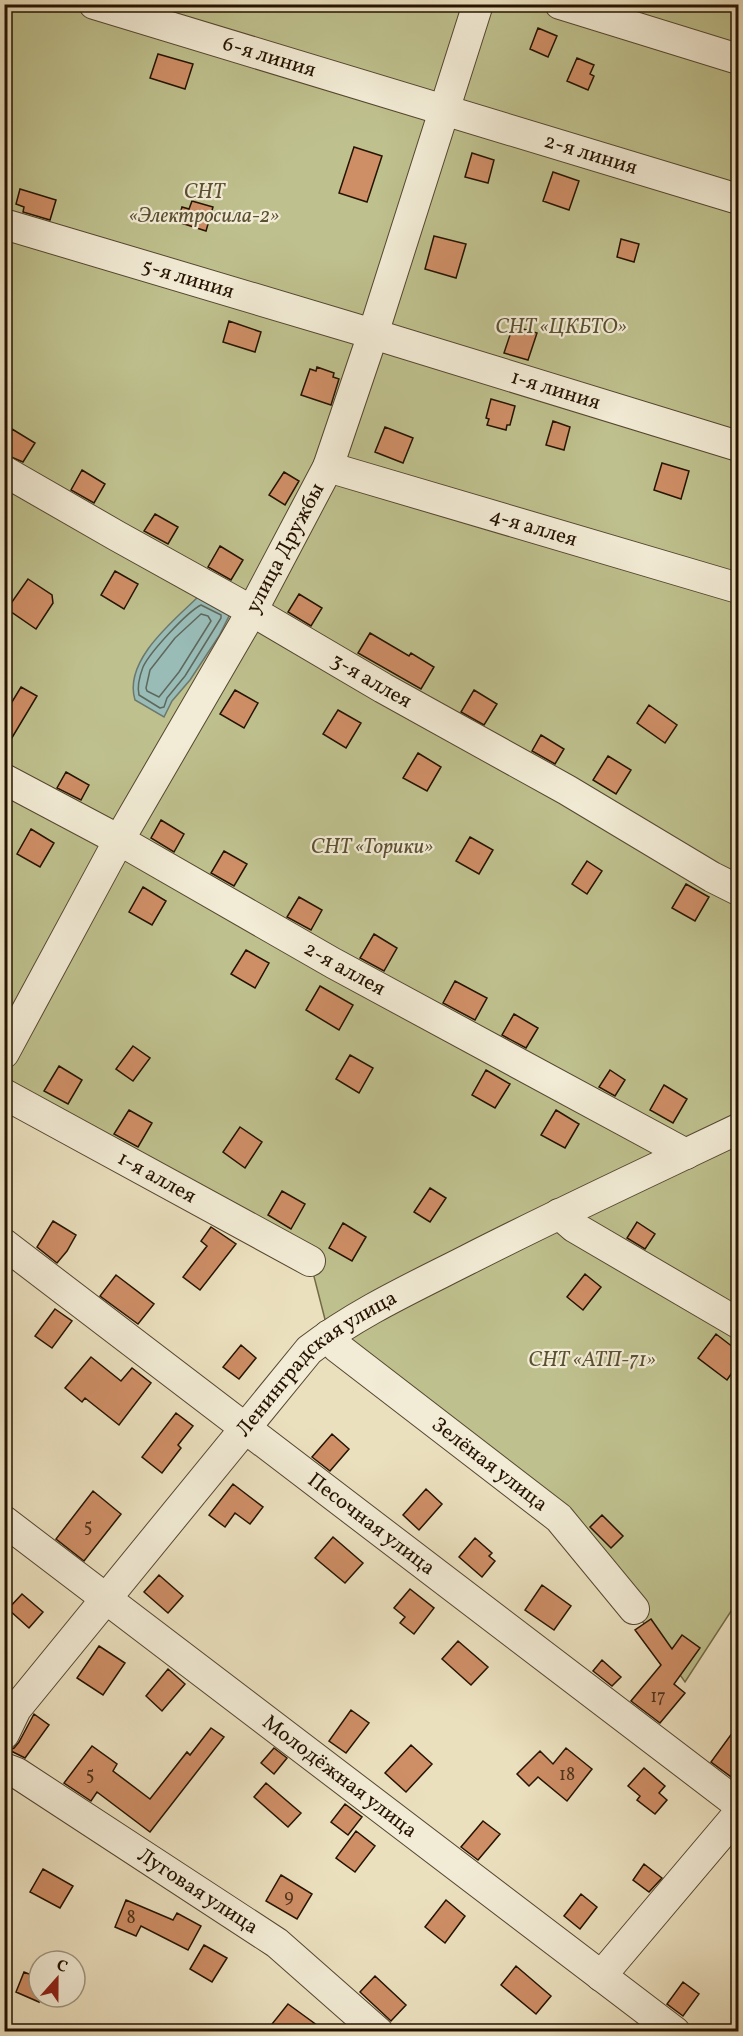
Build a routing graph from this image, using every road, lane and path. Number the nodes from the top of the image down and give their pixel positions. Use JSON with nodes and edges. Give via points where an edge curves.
{"nodes":[{"id":1,"x":94,"y":4,"type":"edge"},
{"id":2,"x":478,"y":4,"type":"edge"},
{"id":3,"x":560,"y":4,"type":"edge"},
{"id":4,"x":738,"y":59,"type":"edge"},
{"id":5,"x":443,"y":111,"type":"junction"},
{"id":6,"x":738,"y":199,"type":"edge"},
{"id":7,"x":4,"y":224,"type":"edge"},
{"id":8,"x":372,"y":334,"type":"junction"},
{"id":9,"x":738,"y":446,"type":"edge"},
{"id":10,"x":328,"y":467,"type":"junction"},
{"id":11,"x":4,"y":471,"type":"edge"},
{"id":12,"x":738,"y":588,"type":"edge"},
{"id":13,"x":252,"y":611,"type":"junction"},
{"id":14,"x":4,"y":779,"type":"edge"},
{"id":15,"x":119,"y":840,"type":"junction"},
{"id":16,"x":738,"y":890,"type":"edge"},
{"id":17,"x":4,"y":1053,"type":"edge"},
{"id":18,"x":4,"y":1094,"type":"edge"},
{"id":19,"x":738,"y":1129,"type":"edge"},
{"id":20,"x":686,"y":1154,"type":"junction"},
{"id":21,"x":559,"y":1214,"type":"junction"},
{"id":22,"x":4,"y":1244,"type":"edge"},
{"id":23,"x":310,"y":1261,"type":"dead end"},
{"id":24,"x":738,"y":1323,"type":"edge"},
{"id":25,"x":329,"y":1335,"type":"junction"},
{"id":26,"x":246,"y":1428,"type":"junction"},
{"id":27,"x":4,"y":1521,"type":"edge"},
{"id":28,"x":106,"y":1598,"type":"junction"},
{"id":29,"x":634,"y":1610,"type":"dead end"},
{"id":30,"x":4,"y":1734,"type":"edge"},
{"id":31,"x":4,"y":1768,"type":"edge"},
{"id":32,"x":738,"y":1804,"type":"edge"},
{"id":33,"x":738,"y":1814,"type":"edge"},
{"id":34,"x":602,"y":1976,"type":"junction"},
{"id":35,"x":378,"y":2031,"type":"edge"},
{"id":36,"x":675,"y":2031,"type":"edge"}],
"edges":[{"from":1,"to":5,"type":"street","name":"6-я линия"},
{"from":2,"to":5,"type":"street","name":"улица Дружбы"},
{"from":3,"to":4,"type":"street"},
{"from":5,"to":6,"type":"street","name":"2-я линия"},
{"from":5,"to":8,"type":"street","name":"улица Дружбы"},
{"from":7,"to":8,"type":"street","name":"5-я линия"},
{"from":8,"to":9,"type":"street","name":"1-я линия"},
{"from":8,"to":10,"type":"street","name":"улица Дружбы"},
{"from":10,"to":12,"type":"street","name":"4-я аллея"},
{"from":10,"to":13,"type":"street","name":"улица Дружбы"},
{"from":11,"to":13,"type":"street","name":"3-я аллея"},
{"from":13,"to":15,"type":"street","name":"улица Дружбы"},
{"from":13,"to":16,"type":"street","name":"3-я аллея"},
{"from":14,"to":15,"type":"street","name":"2-я аллея"},
{"from":15,"to":17,"type":"street","name":"улица Дружбы"},
{"from":15,"to":20,"type":"street","name":"2-я аллея","via":[[333,963]]},
{"from":18,"to":23,"type":"street","name":"1-я аллея"},
{"from":19,"to":20,"type":"street","name":"Ленинградская улица"},
{"from":20,"to":21,"type":"street","name":"Ленинградская улица"},
{"from":21,"to":24,"type":"street","via":[[574,1227]]},
{"from":21,"to":25,"type":"street","name":"Ленинградская улица","via":[[395,1296]]},
{"from":22,"to":26,"type":"street","name":"Песочная улица"},
{"from":25,"to":26,"type":"street","name":"Ленинградская улица","via":[[309,1350]]},
{"from":25,"to":29,"type":"street","name":"Зелёная улица","via":[[337,1347],[559,1518]]},
{"from":26,"to":28,"type":"street","name":"Ленинградская улица"},
{"from":26,"to":32,"type":"street","name":"Песочная улица"},
{"from":27,"to":28,"type":"street","name":"Молодёжная улица"},
{"from":28,"to":30,"type":"street","name":"Ленинградская улица","via":[[16,1709]]},
{"from":28,"to":34,"type":"street","name":"Молодёжная улица"},
{"from":31,"to":35,"type":"street","name":"Луговая улица","via":[[27,1779],[277,1943]]},
{"from":33,"to":34,"type":"street"},
{"from":34,"to":36,"type":"street","name":"Молодёжная улица"}]}
